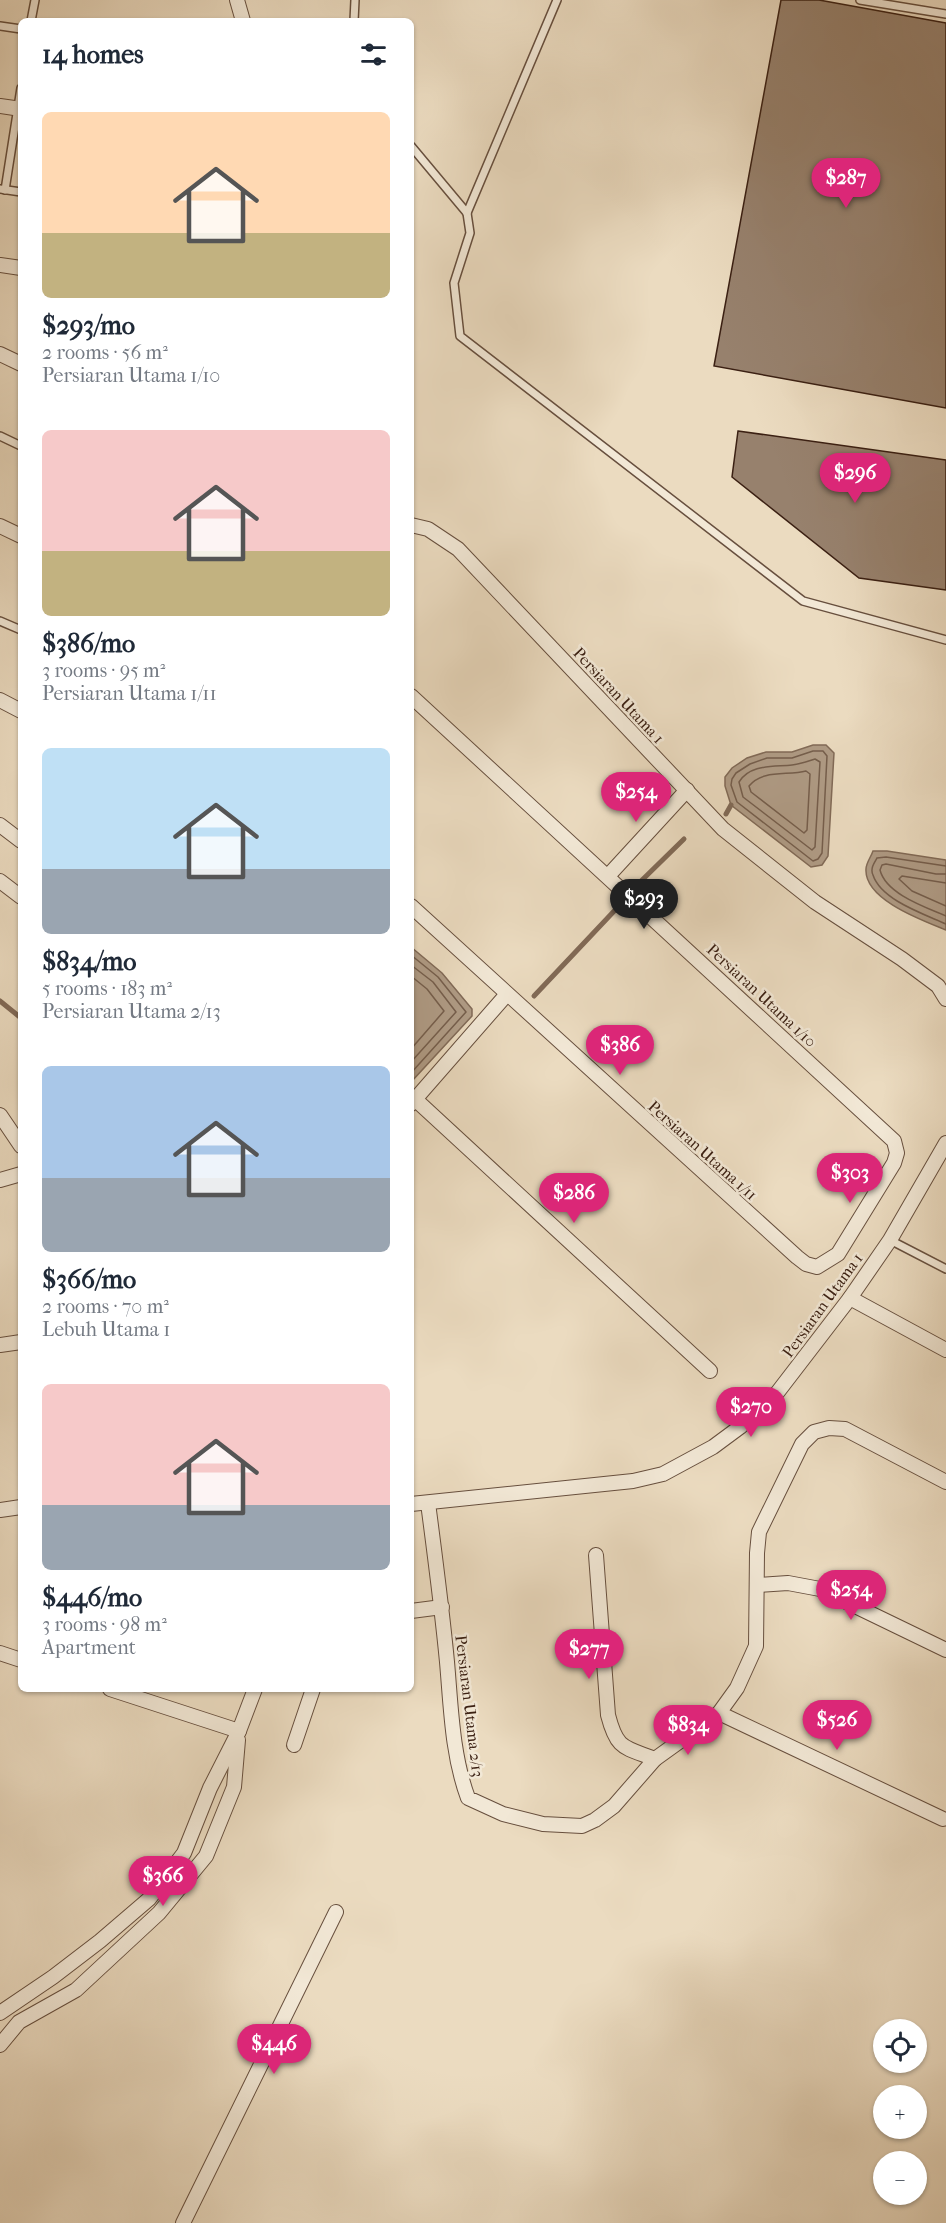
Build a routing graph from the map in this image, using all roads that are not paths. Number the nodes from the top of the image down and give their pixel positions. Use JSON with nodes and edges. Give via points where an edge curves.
{"nodes":[{"id":1,"x":35,"y":0,"type":"edge"},
{"id":2,"x":237,"y":0,"type":"edge"},
{"id":3,"x":355,"y":0,"type":"edge"},
{"id":4,"x":557,"y":0,"type":"edge"},
{"id":5,"x":860,"y":0,"type":"edge"},
{"id":6,"x":946,"y":14,"type":"edge"},
{"id":7,"x":32,"y":18,"type":"edge"},
{"id":8,"x":242,"y":18,"type":"edge"},
{"id":9,"x":354,"y":18,"type":"edge"},
{"id":10,"x":0,"y":26,"type":"edge"},
{"id":11,"x":18,"y":29,"type":"edge"},
{"id":12,"x":0,"y":106,"type":"edge"},
{"id":13,"x":18,"y":109,"type":"edge"},
{"id":14,"x":18,"y":114,"type":"edge"},
{"id":15,"x":414,"y":150,"type":"edge"},
{"id":16,"x":3,"y":189,"type":"edge"},
{"id":17,"x":18,"y":192,"type":"edge"},
{"id":18,"x":467,"y":213,"type":"junction"},
{"id":19,"x":0,"y":265,"type":"edge"},
{"id":20,"x":18,"y":268,"type":"edge"},
{"id":21,"x":0,"y":354,"type":"edge"},
{"id":22,"x":18,"y":363,"type":"edge"},
{"id":23,"x":0,"y":436,"type":"edge"},
{"id":24,"x":18,"y":445,"type":"edge"},
{"id":25,"x":0,"y":526,"type":"edge"},
{"id":26,"x":414,"y":526,"type":"edge"},
{"id":27,"x":18,"y":535,"type":"edge"},
{"id":28,"x":0,"y":621,"type":"edge"},
{"id":29,"x":18,"y":629,"type":"edge"},
{"id":30,"x":946,"y":640,"type":"edge"},
{"id":31,"x":414,"y":699,"type":"edge"},
{"id":32,"x":0,"y":700,"type":"edge"},
{"id":33,"x":18,"y":709,"type":"edge"},
{"id":34,"x":687,"y":790,"type":"junction"},
{"id":35,"x":0,"y":825,"type":"edge"},
{"id":36,"x":18,"y":839,"type":"edge"},
{"id":37,"x":608,"y":876,"type":"junction"},
{"id":38,"x":0,"y":881,"type":"edge"},
{"id":39,"x":18,"y":895,"type":"edge"},
{"id":40,"x":414,"y":909,"type":"edge"},
{"id":41,"x":507,"y":994,"type":"junction"},
{"id":42,"x":946,"y":999,"type":"edge"},
{"id":43,"x":414,"y":1102,"type":"edge"},
{"id":44,"x":0,"y":1115,"type":"edge"},
{"id":45,"x":18,"y":1142,"type":"edge"},
{"id":46,"x":946,"y":1143,"type":"edge"},
{"id":47,"x":18,"y":1175,"type":"edge"},
{"id":48,"x":0,"y":1180,"type":"edge"},
{"id":49,"x":890,"y":1240,"type":"junction"},
{"id":50,"x":817,"y":1267,"type":"joint"},
{"id":51,"x":946,"y":1269,"type":"edge"},
{"id":52,"x":850,"y":1298,"type":"junction"},
{"id":53,"x":18,"y":1342,"type":"edge"},
{"id":54,"x":0,"y":1345,"type":"edge"},
{"id":55,"x":946,"y":1350,"type":"edge"},
{"id":56,"x":710,"y":1371,"type":"dead end"},
{"id":57,"x":946,"y":1482,"type":"edge"},
{"id":58,"x":428,"y":1503,"type":"junction"},
{"id":59,"x":414,"y":1504,"type":"edge"},
{"id":60,"x":18,"y":1507,"type":"edge"},
{"id":61,"x":0,"y":1510,"type":"edge"},
{"id":62,"x":596,"y":1555,"type":"dead end"},
{"id":63,"x":757,"y":1585,"type":"junction"},
{"id":64,"x":442,"y":1607,"type":"junction"},
{"id":65,"x":414,"y":1611,"type":"edge"},
{"id":66,"x":946,"y":1650,"type":"edge"},
{"id":67,"x":0,"y":1653,"type":"edge"},
{"id":68,"x":18,"y":1659,"type":"edge"},
{"id":69,"x":125,"y":1692,"type":"edge"},
{"id":70,"x":254,"y":1692,"type":"edge"},
{"id":71,"x":312,"y":1692,"type":"edge"},
{"id":72,"x":719,"y":1713,"type":"junction"},
{"id":73,"x":239,"y":1731,"type":"junction"},
{"id":74,"x":294,"y":1745,"type":"dead end"},
{"id":75,"x":655,"y":1760,"type":"junction"},
{"id":76,"x":943,"y":1818,"type":"dead end"},
{"id":77,"x":336,"y":1912,"type":"dead end"},
{"id":78,"x":0,"y":2013,"type":"edge"},
{"id":79,"x":0,"y":2045,"type":"edge"},
{"id":80,"x":183,"y":2223,"type":"edge"}],
"edges":[{"from":1,"to":7,"type":"lane"},
{"from":2,"to":8,"type":"street"},
{"from":3,"to":9,"type":"lane"},
{"from":4,"to":18,"type":"lane"},
{"from":5,"to":6,"type":"lane"},
{"from":10,"to":11,"type":"lane"},
{"from":12,"to":13,"type":"street"},
{"from":14,"to":16,"type":"lane"},
{"from":15,"to":18,"type":"lane"},
{"from":16,"to":17,"type":"lane"},
{"from":18,"to":30,"type":"lane","via":[[471,233],[454,283],[460,336],[803,601]]},
{"from":19,"to":20,"type":"street"},
{"from":21,"to":22,"type":"street"},
{"from":23,"to":24,"type":"lane"},
{"from":25,"to":27,"type":"street"},
{"from":26,"to":34,"type":"street","name":"Persiaran Utama 1","via":[[428,529],[458,549]]},
{"from":28,"to":29,"type":"lane"},
{"from":31,"to":37,"type":"street","name":"Persiaran Utama 1/10"},
{"from":32,"to":33,"type":"street"},
{"from":34,"to":37,"type":"street"},
{"from":34,"to":42,"type":"street","name":"Persiaran Utama 1","via":[[723,829],[815,902],[938,986]]},
{"from":35,"to":36,"type":"street"},
{"from":37,"to":50,"type":"street","name":"Persiaran Utama 1/10","via":[[894,1141],[894,1163],[838,1254]]},
{"from":38,"to":39,"type":"street"},
{"from":40,"to":41,"type":"street","name":"Persiaran Utama 1/11"},
{"from":41,"to":43,"type":"street"},
{"from":41,"to":50,"type":"street","name":"Persiaran Utama 1/11","via":[[797,1257]]},
{"from":43,"to":56,"type":"street"},
{"from":44,"to":45,"type":"street"},
{"from":46,"to":49,"type":"street","name":"Persiaran Utama 1"},
{"from":47,"to":48,"type":"street"},
{"from":49,"to":51,"type":"lane"},
{"from":49,"to":52,"type":"street","name":"Persiaran Utama 1"},
{"from":52,"to":55,"type":"street"},
{"from":52,"to":58,"type":"street","name":"Persiaran Utama 1","via":[[777,1393],[713,1447],[663,1474],[600,1486]]},
{"from":53,"to":54,"type":"street"},
{"from":57,"to":63,"type":"street","name":"Persiaran Utama 2/13","via":[[845,1429],[814,1432],[802,1444],[759,1532]]},
{"from":58,"to":59,"type":"street","name":"Persiaran Utama 1"},
{"from":58,"to":64,"type":"street","name":"Persiaran Utama 2/13"},
{"from":60,"to":61,"type":"street"},
{"from":62,"to":75,"type":"street","via":[[612,1732],[620,1745]]},
{"from":63,"to":66,"type":"street","via":[[788,1583],[820,1589]]},
{"from":63,"to":72,"type":"street","name":"Persiaran Utama 2/13","via":[[756,1646],[737,1688]]},
{"from":64,"to":65,"type":"street"},
{"from":64,"to":75,"type":"street","name":"Persiaran Utama 2/13","via":[[454,1737],[468,1798],[503,1814],[543,1824],[582,1826],[614,1806]]},
{"from":67,"to":68,"type":"street"},
{"from":69,"to":73,"type":"street"},
{"from":70,"to":73,"type":"street"},
{"from":71,"to":74,"type":"street"},
{"from":72,"to":75,"type":"street","name":"Persiaran Utama 2/13"},
{"from":72,"to":76,"type":"street"},
{"from":73,"to":78,"type":"street","via":[[210,1788],[184,1854],[149,1899],[53,1977]]},
{"from":73,"to":79,"type":"street","via":[[234,1787],[206,1856],[159,1913],[76,1990],[19,2022]]},
{"from":77,"to":80,"type":"street"}]}
